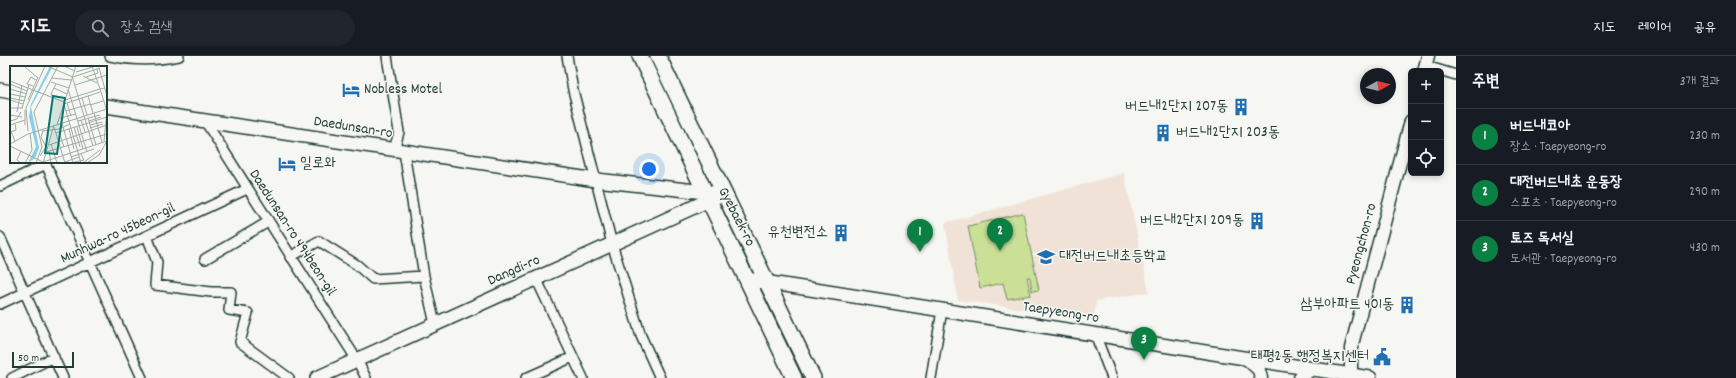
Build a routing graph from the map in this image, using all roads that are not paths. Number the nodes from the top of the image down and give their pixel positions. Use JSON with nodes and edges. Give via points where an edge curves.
{"nodes":[{"id":1,"x":110,"y":56,"type":"edge"},
{"id":2,"x":179,"y":56,"type":"edge"},
{"id":3,"x":387,"y":56,"type":"edge"},
{"id":4,"x":567,"y":56,"type":"edge"},
{"id":5,"x":640,"y":56,"type":"edge"},
{"id":6,"x":658,"y":56,"type":"edge"},
{"id":7,"x":1426,"y":64,"type":"edge"},
{"id":8,"x":1456,"y":75,"type":"edge"},
{"id":9,"x":0,"y":90,"type":"edge"},
{"id":10,"x":10,"y":92,"type":"edge"},
{"id":11,"x":107,"y":106,"type":"edge"},
{"id":12,"x":205,"y":121,"type":"junction"},
{"id":13,"x":1408,"y":132,"type":"edge"},
{"id":14,"x":399,"y":151,"type":"junction"},
{"id":15,"x":45,"y":163,"type":"edge"},
{"id":16,"x":596,"y":180,"type":"junction"},
{"id":17,"x":0,"y":186,"type":"edge"},
{"id":18,"x":247,"y":189,"type":"junction"},
{"id":19,"x":724,"y":194,"type":"junction"},
{"id":20,"x":708,"y":196,"type":"junction"},
{"id":21,"x":268,"y":222,"type":"junction"},
{"id":22,"x":146,"y":236,"type":"junction"},
{"id":23,"x":0,"y":237,"type":"edge"},
{"id":24,"x":612,"y":244,"type":"junction"},
{"id":25,"x":290,"y":257,"type":"junction"},
{"id":26,"x":205,"y":259,"type":"dead end"},
{"id":27,"x":90,"y":263,"type":"junction"},
{"id":28,"x":424,"y":276,"type":"junction"},
{"id":29,"x":536,"y":278,"type":"junction"},
{"id":30,"x":746,"y":279,"type":"junction"},
{"id":31,"x":768,"y":283,"type":"junction"},
{"id":32,"x":25,"y":293,"type":"junction"},
{"id":33,"x":0,"y":304,"type":"edge"},
{"id":34,"x":942,"y":310,"type":"junction"},
{"id":35,"x":435,"y":324,"type":"junction"},
{"id":36,"x":1095,"y":334,"type":"junction"},
{"id":37,"x":54,"y":357,"type":"junction"},
{"id":38,"x":573,"y":357,"type":"junction"},
{"id":39,"x":1248,"y":358,"type":"junction"},
{"id":40,"x":357,"y":360,"type":"junction"},
{"id":41,"x":1306,"y":375,"type":"edge"},
{"id":42,"x":1351,"y":375,"type":"junction"},
{"id":43,"x":1110,"y":377,"type":"edge"},
{"id":44,"x":12,"y":378,"type":"edge"},
{"id":45,"x":63,"y":378,"type":"edge"},
{"id":46,"x":142,"y":378,"type":"edge"},
{"id":47,"x":289,"y":378,"type":"edge"},
{"id":48,"x":317,"y":378,"type":"edge"},
{"id":49,"x":366,"y":378,"type":"edge"},
{"id":50,"x":526,"y":378,"type":"edge"},
{"id":51,"x":583,"y":378,"type":"edge"},
{"id":52,"x":660,"y":378,"type":"edge"},
{"id":53,"x":794,"y":378,"type":"edge"},
{"id":54,"x":813,"y":378,"type":"edge"},
{"id":55,"x":931,"y":378,"type":"edge"},
{"id":56,"x":1261,"y":378,"type":"edge"},
{"id":57,"x":1370,"y":378,"type":"edge"}],
"edges":[{"from":1,"to":2,"type":"street","via":[[155,60]]},
{"from":3,"to":14,"type":"street","via":[[399,132]]},
{"from":4,"to":16,"type":"street"},
{"from":5,"to":20,"type":"main road","name":"Gyebaek-ro"},
{"from":6,"to":19,"type":"main road","name":"Gyebaek-ro"},
{"from":7,"to":8,"type":"street"},
{"from":9,"to":10,"type":"main road"},
{"from":11,"to":12,"type":"main road","name":"Daedunsan-ro"},
{"from":12,"to":14,"type":"main road","name":"Daedunsan-ro"},
{"from":12,"to":18,"type":"street","name":"Daedunsan-ro 494beon-gil"},
{"from":13,"to":42,"type":"street","name":"Pyeongchon-ro","via":[[1351,348]]},
{"from":14,"to":16,"type":"main road","name":"Daedunsan-ro"},
{"from":14,"to":28,"type":"street"},
{"from":15,"to":17,"type":"street"},
{"from":15,"to":27,"type":"street"},
{"from":16,"to":20,"type":"main road","name":"Daedunsan-ro"},
{"from":16,"to":24,"type":"street"},
{"from":18,"to":21,"type":"street","name":"Daedunsan-ro 494beon-gil"},
{"from":18,"to":22,"type":"street","name":"Munhwa-ro 45beon-gil"},
{"from":19,"to":20,"type":"main road","name":"Dangdi-ro"},
{"from":19,"to":31,"type":"main road","name":"Gyebaek-ro"},
{"from":20,"to":24,"type":"main road","name":"Dangdi-ro"},
{"from":20,"to":30,"type":"main road","name":"Gyebaek-ro"},
{"from":21,"to":25,"type":"street","name":"Daedunsan-ro 494beon-gil"},
{"from":21,"to":26,"type":"street"},
{"from":22,"to":27,"type":"street","name":"Munhwa-ro 45beon-gil"},
{"from":22,"to":47,"type":"street","via":[[157,262],[155,285],[231,292],[229,310],[248,313],[240,342]]},
{"from":23,"to":32,"type":"street"},
{"from":24,"to":29,"type":"main road","name":"Dangdi-ro"},
{"from":24,"to":52,"type":"street","via":[[641,336]]},
{"from":25,"to":28,"type":"street","via":[[319,241],[357,265],[373,279]]},
{"from":25,"to":40,"type":"street","name":"Daedunsan-ro 494beon-gil"},
{"from":27,"to":32,"type":"street","name":"Munhwa-ro 45beon-gil"},
{"from":27,"to":46,"type":"street"},
{"from":28,"to":35,"type":"street"},
{"from":29,"to":35,"type":"main road","name":"Dangdi-ro"},
{"from":29,"to":38,"type":"street"},
{"from":30,"to":31,"type":"main road","name":"Taepyeong-ro"},
{"from":30,"to":53,"type":"main road","name":"Gyebaek-ro"},
{"from":31,"to":34,"type":"main road","name":"Taepyeong-ro"},
{"from":31,"to":54,"type":"main road","name":"Gyebaek-ro"},
{"from":32,"to":33,"type":"street","name":"Munhwa-ro 45beon-gil"},
{"from":32,"to":37,"type":"street"},
{"from":34,"to":36,"type":"main road","name":"Taepyeong-ro"},
{"from":34,"to":55,"type":"street"},
{"from":35,"to":40,"type":"main road","name":"Dangdi-ro"},
{"from":36,"to":39,"type":"main road","name":"Taepyeong-ro"},
{"from":36,"to":43,"type":"street"},
{"from":37,"to":44,"type":"street"},
{"from":37,"to":45,"type":"street"},
{"from":38,"to":50,"type":"street"},
{"from":38,"to":51,"type":"street"},
{"from":39,"to":41,"type":"main road","name":"Taepyeong-ro"},
{"from":39,"to":56,"type":"street","via":[[1259,370]]},
{"from":40,"to":48,"type":"main road","name":"Dangdi-ro"},
{"from":40,"to":49,"type":"street","name":"Daedunsan-ro 494beon-gil"},
{"from":41,"to":42,"type":"main road","name":"Taepyeong-ro"},
{"from":42,"to":57,"type":"main road","name":"Taepyeong-ro"}]}
